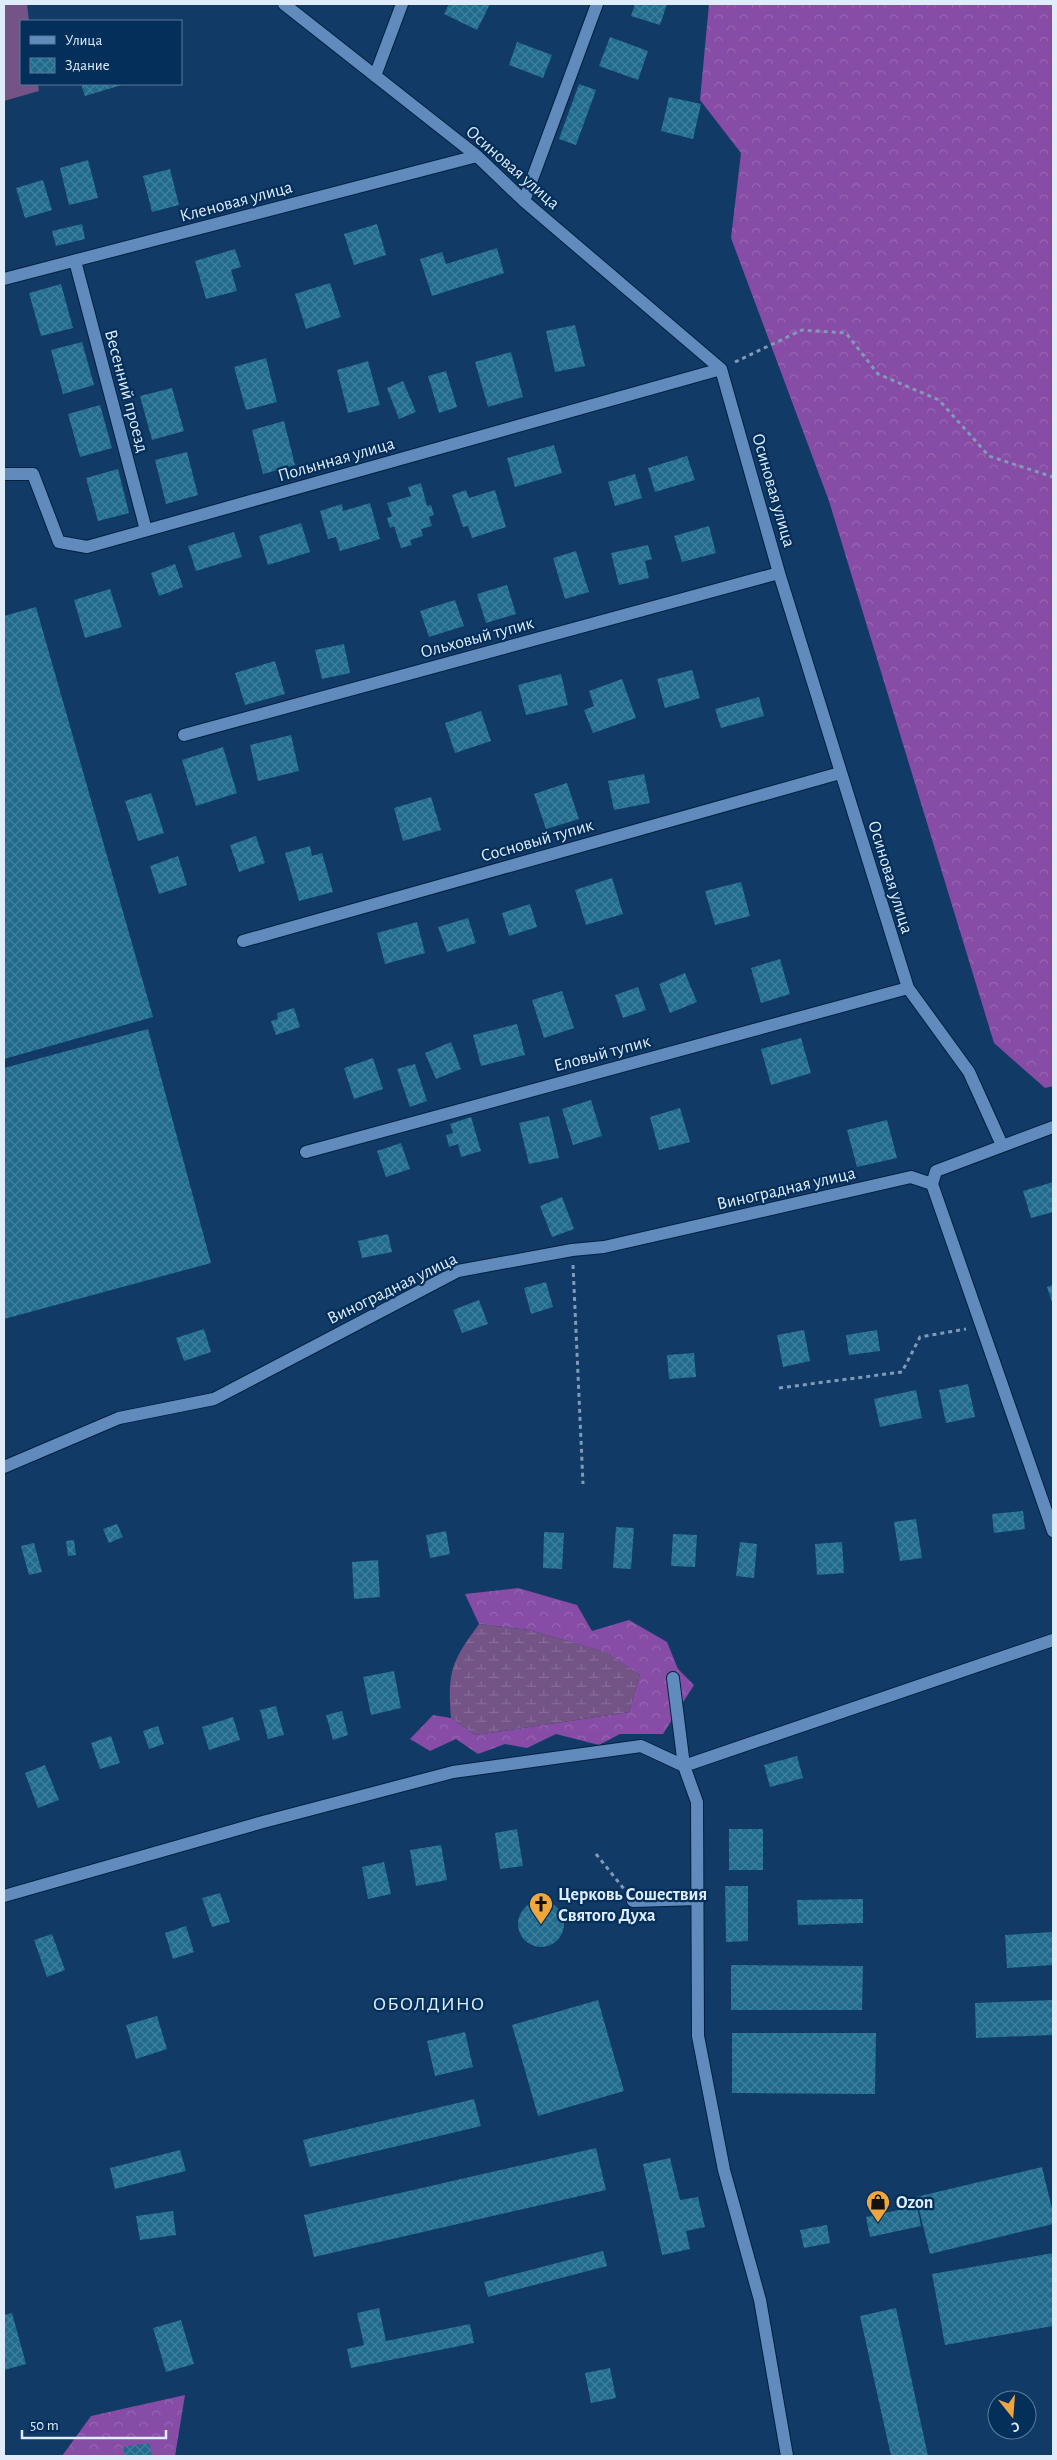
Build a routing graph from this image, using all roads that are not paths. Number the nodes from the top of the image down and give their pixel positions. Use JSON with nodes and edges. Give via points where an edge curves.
{"nodes":[{"id":1,"x":284,"y":4,"type":"edge"},
{"id":2,"x":402,"y":4,"type":"edge"},
{"id":3,"x":597,"y":4,"type":"edge"},
{"id":4,"x":375,"y":76,"type":"junction"},
{"id":5,"x":477,"y":156,"type":"junction"},
{"id":6,"x":524,"y":201,"type":"junction"},
{"id":7,"x":74,"y":261,"type":"junction"},
{"id":8,"x":4,"y":279,"type":"edge"},
{"id":9,"x":721,"y":369,"type":"junction"},
{"id":10,"x":4,"y":474,"type":"edge"},
{"id":11,"x":146,"y":530,"type":"junction"},
{"id":12,"x":779,"y":572,"type":"junction"},
{"id":13,"x":184,"y":735,"type":"dead end"},
{"id":14,"x":840,"y":773,"type":"junction"},
{"id":15,"x":243,"y":940,"type":"dead end"},
{"id":16,"x":908,"y":988,"type":"junction"},
{"id":17,"x":1053,"y":1126,"type":"edge"},
{"id":18,"x":1002,"y":1145,"type":"junction"},
{"id":19,"x":306,"y":1152,"type":"dead end"},
{"id":20,"x":932,"y":1184,"type":"junction"},
{"id":21,"x":4,"y":1467,"type":"edge"},
{"id":22,"x":1053,"y":1531,"type":"edge"},
{"id":23,"x":1053,"y":1640,"type":"edge"},
{"id":24,"x":673,"y":1678,"type":"dead end"},
{"id":25,"x":684,"y":1766,"type":"junction"},
{"id":26,"x":4,"y":1896,"type":"edge"},
{"id":27,"x":699,"y":1899,"type":"junction"},
{"id":28,"x":634,"y":1901,"type":"road end"},
{"id":29,"x":787,"y":2456,"type":"edge"}],
"edges":[{"from":1,"to":4,"type":"street","name":"Осиновая улица"},
{"from":2,"to":4,"type":"street"},
{"from":3,"to":6,"type":"street"},
{"from":4,"to":5,"type":"street","name":"Осиновая улица"},
{"from":5,"to":6,"type":"street","name":"Осиновая улица"},
{"from":5,"to":7,"type":"street","name":"Кленовая улица"},
{"from":6,"to":9,"type":"street","name":"Осиновая улица"},
{"from":7,"to":8,"type":"street","name":"Кленовая улица"},
{"from":7,"to":11,"type":"street","name":"Весенний проезд"},
{"from":9,"to":11,"type":"street","name":"Полынная улица"},
{"from":9,"to":12,"type":"street","name":"Осиновая улица"},
{"from":10,"to":11,"type":"street","name":"Полынная улица","via":[[33,474],[59,542],[87,547]]},
{"from":12,"to":13,"type":"street","name":"Ольховый тупик"},
{"from":12,"to":14,"type":"street","name":"Осиновая улица"},
{"from":14,"to":15,"type":"street","name":"Сосновый тупик"},
{"from":14,"to":16,"type":"street","name":"Осиновая улица"},
{"from":16,"to":18,"type":"street","name":"Осиновая улица","via":[[969,1072]]},
{"from":16,"to":19,"type":"street","name":"Еловый тупик"},
{"from":17,"to":18,"type":"street"},
{"from":18,"to":20,"type":"street","via":[[936,1171]]},
{"from":20,"to":21,"type":"street","name":"Виноградная улица","via":[[911,1177],[604,1247],[458,1271],[214,1400],[119,1418]]},
{"from":20,"to":22,"type":"street"},
{"from":23,"to":25,"type":"street"},
{"from":24,"to":25,"type":"street"},
{"from":25,"to":26,"type":"street","via":[[641,1746],[453,1772]]},
{"from":25,"to":27,"type":"street","via":[[698,1802]]},
{"from":27,"to":28,"type":"street"},
{"from":27,"to":29,"type":"street","via":[[698,2036],[724,2170],[760,2300]]}]}
